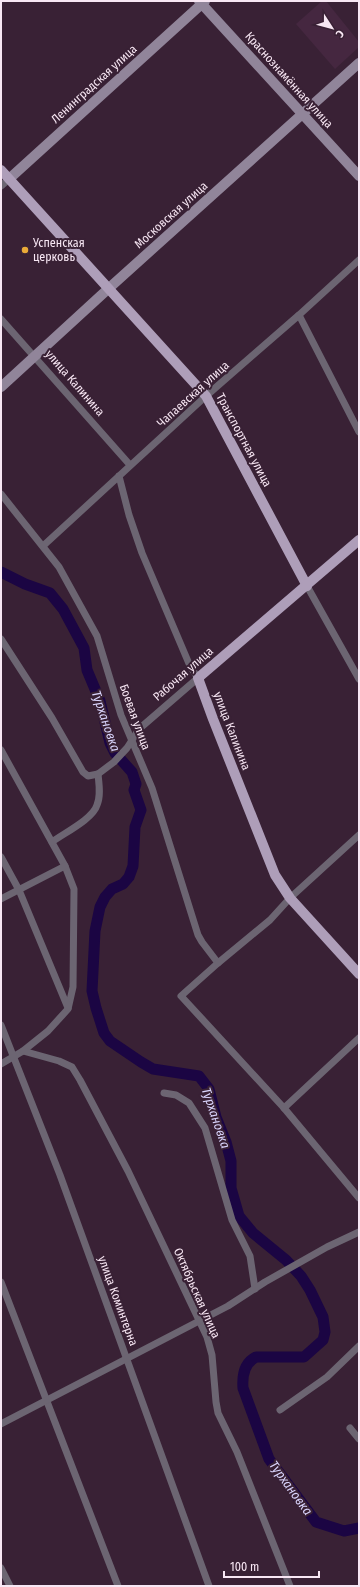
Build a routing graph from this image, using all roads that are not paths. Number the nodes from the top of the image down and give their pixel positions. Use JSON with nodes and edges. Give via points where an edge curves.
{"nodes":[{"id":1,"x":202,"y":2,"type":"edge"},
{"id":2,"x":359,"y":63,"type":"edge"},
{"id":3,"x":302,"y":114,"type":"junction"},
{"id":4,"x":1,"y":170,"type":"edge"},
{"id":5,"x":359,"y":176,"type":"edge"},
{"id":6,"x":5,"y":182,"type":"edge"},
{"id":7,"x":359,"y":260,"type":"edge"},
{"id":8,"x":108,"y":289,"type":"junction"},
{"id":9,"x":299,"y":315,"type":"junction"},
{"id":10,"x":1,"y":319,"type":"edge"},
{"id":11,"x":34,"y":356,"type":"junction"},
{"id":12,"x":1,"y":387,"type":"edge"},
{"id":13,"x":206,"y":396,"type":"junction"},
{"id":14,"x":359,"y":432,"type":"edge"},
{"id":15,"x":130,"y":465,"type":"junction"},
{"id":16,"x":119,"y":476,"type":"junction"},
{"id":17,"x":1,"y":494,"type":"edge"},
{"id":18,"x":359,"y":540,"type":"edge"},
{"id":19,"x":42,"y":546,"type":"junction"},
{"id":20,"x":307,"y":586,"type":"junction"},
{"id":21,"x":1,"y":639,"type":"edge"},
{"id":22,"x":198,"y":678,"type":"junction"},
{"id":23,"x":359,"y":679,"type":"edge"},
{"id":24,"x":131,"y":742,"type":"junction"},
{"id":25,"x":1,"y":750,"type":"edge"},
{"id":26,"x":98,"y":774,"type":"junction"},
{"id":27,"x":359,"y":835,"type":"edge"},
{"id":28,"x":52,"y":842,"type":"junction"},
{"id":29,"x":1,"y":857,"type":"edge"},
{"id":30,"x":65,"y":866,"type":"junction"},
{"id":31,"x":19,"y":890,"type":"junction"},
{"id":32,"x":290,"y":898,"type":"junction"},
{"id":33,"x":1,"y":899,"type":"edge"},
{"id":34,"x":218,"y":963,"type":"junction"},
{"id":35,"x":359,"y":974,"type":"edge"},
{"id":36,"x":68,"y":1008,"type":"junction"},
{"id":37,"x":1,"y":1025,"type":"edge"},
{"id":38,"x":359,"y":1038,"type":"edge"},
{"id":39,"x":23,"y":1051,"type":"junction"},
{"id":40,"x":13,"y":1056,"type":"junction"},
{"id":41,"x":1,"y":1064,"type":"edge"},
{"id":42,"x":164,"y":1093,"type":"dead end"},
{"id":43,"x":284,"y":1108,"type":"junction"},
{"id":44,"x":359,"y":1198,"type":"edge"},
{"id":45,"x":359,"y":1233,"type":"edge"},
{"id":46,"x":1,"y":1282,"type":"edge"},
{"id":47,"x":254,"y":1289,"type":"junction"},
{"id":48,"x":199,"y":1321,"type":"junction"},
{"id":49,"x":359,"y":1346,"type":"edge"},
{"id":50,"x":127,"y":1359,"type":"junction"},
{"id":51,"x":46,"y":1402,"type":"junction"},
{"id":52,"x":280,"y":1410,"type":"dead end"},
{"id":53,"x":1,"y":1424,"type":"edge"},
{"id":54,"x":350,"y":1428,"type":"dead end"},
{"id":55,"x":359,"y":1439,"type":"edge"},
{"id":56,"x":1,"y":1568,"type":"edge"},
{"id":57,"x":10,"y":1586,"type":"edge"},
{"id":58,"x":118,"y":1586,"type":"edge"},
{"id":59,"x":209,"y":1586,"type":"edge"},
{"id":60,"x":290,"y":1586,"type":"edge"}],
"edges":[{"from":1,"to":3,"type":"street","name":"Краснознамённая улица"},
{"from":1,"to":6,"type":"street","name":"Ленинградская улица"},
{"from":2,"to":3,"type":"street","name":"Московская улица"},
{"from":3,"to":5,"type":"street","name":"Краснознамённая улица"},
{"from":3,"to":8,"type":"street","name":"Московская улица"},
{"from":4,"to":6,"type":"main road","name":"Транспортная улица"},
{"from":6,"to":8,"type":"main road","name":"Транспортная улица"},
{"from":7,"to":9,"type":"street","name":"Чапаевская улица"},
{"from":8,"to":11,"type":"street","name":"Московская улица"},
{"from":8,"to":13,"type":"main road","name":"Транспортная улица"},
{"from":9,"to":13,"type":"street","name":"Чапаевская улица"},
{"from":9,"to":14,"type":"street"},
{"from":10,"to":11,"type":"street","name":"улица Калинина"},
{"from":11,"to":12,"type":"street","name":"Московская улица"},
{"from":11,"to":15,"type":"street","name":"улица Калинина"},
{"from":13,"to":15,"type":"street","name":"Чапаевская улица"},
{"from":13,"to":20,"type":"main road","name":"Транспортная улица"},
{"from":15,"to":16,"type":"street","name":"Чапаевская улица"},
{"from":16,"to":19,"type":"street","name":"Чапаевская улица"},
{"from":16,"to":22,"type":"street","name":"улица Калинина","via":[[142,553],[190,666]]},
{"from":17,"to":19,"type":"street","name":"Боевая улица"},
{"from":18,"to":20,"type":"main road","name":"Рабочая улица"},
{"from":19,"to":24,"type":"street","name":"Боевая улица","via":[[66,580],[97,636]]},
{"from":20,"to":22,"type":"main road","name":"Рабочая улица"},
{"from":20,"to":23,"type":"street","name":"Транспортная улица"},
{"from":21,"to":26,"type":"street","via":[[83,772],[88,776]]},
{"from":22,"to":24,"type":"street","name":"Рабочая улица","via":[[138,729]]},
{"from":22,"to":32,"type":"main road","name":"улица Калинина","via":[[276,875]]},
{"from":24,"to":26,"type":"street","name":"Рабочая улица","via":[[114,762]]},
{"from":24,"to":34,"type":"street","name":"Боевая улица","via":[[152,788],[198,935]]},
{"from":25,"to":28,"type":"street"},
{"from":26,"to":28,"type":"street","via":[[99,795],[92,814]]},
{"from":27,"to":32,"type":"street"},
{"from":28,"to":30,"type":"street"},
{"from":29,"to":31,"type":"street"},
{"from":30,"to":31,"type":"street"},
{"from":30,"to":36,"type":"street","via":[[74,889],[73,987]]},
{"from":31,"to":33,"type":"street"},
{"from":31,"to":36,"type":"street"},
{"from":32,"to":34,"type":"street","via":[[270,920]]},
{"from":32,"to":35,"type":"main road","name":"улица Калинина"},
{"from":34,"to":43,"type":"street","via":[[181,996]]},
{"from":36,"to":39,"type":"street","via":[[48,1031]]},
{"from":37,"to":40,"type":"street","name":"улица Коминтерна"},
{"from":38,"to":43,"type":"street"},
{"from":39,"to":40,"type":"street"},
{"from":39,"to":48,"type":"street","name":"Октябрьская улица","via":[[72,1067],[128,1171]]},
{"from":40,"to":41,"type":"street"},
{"from":40,"to":50,"type":"street","name":"улица Коминтерна","via":[[60,1175]]},
{"from":42,"to":47,"type":"street","via":[[176,1095],[189,1103],[205,1128],[232,1220],[250,1256]]},
{"from":43,"to":44,"type":"street"},
{"from":45,"to":47,"type":"street","via":[[327,1247]]},
{"from":46,"to":51,"type":"street"},
{"from":47,"to":48,"type":"street"},
{"from":48,"to":50,"type":"street"},
{"from":48,"to":60,"type":"street","name":"Октябрьская улица","via":[[212,1355],[218,1412],[237,1452]]},
{"from":49,"to":52,"type":"street","via":[[327,1377]]},
{"from":50,"to":51,"type":"street"},
{"from":50,"to":59,"type":"street","name":"улица Коминтерна"},
{"from":51,"to":53,"type":"street"},
{"from":51,"to":58,"type":"street"},
{"from":54,"to":55,"type":"street"},
{"from":56,"to":57,"type":"street"}]}
